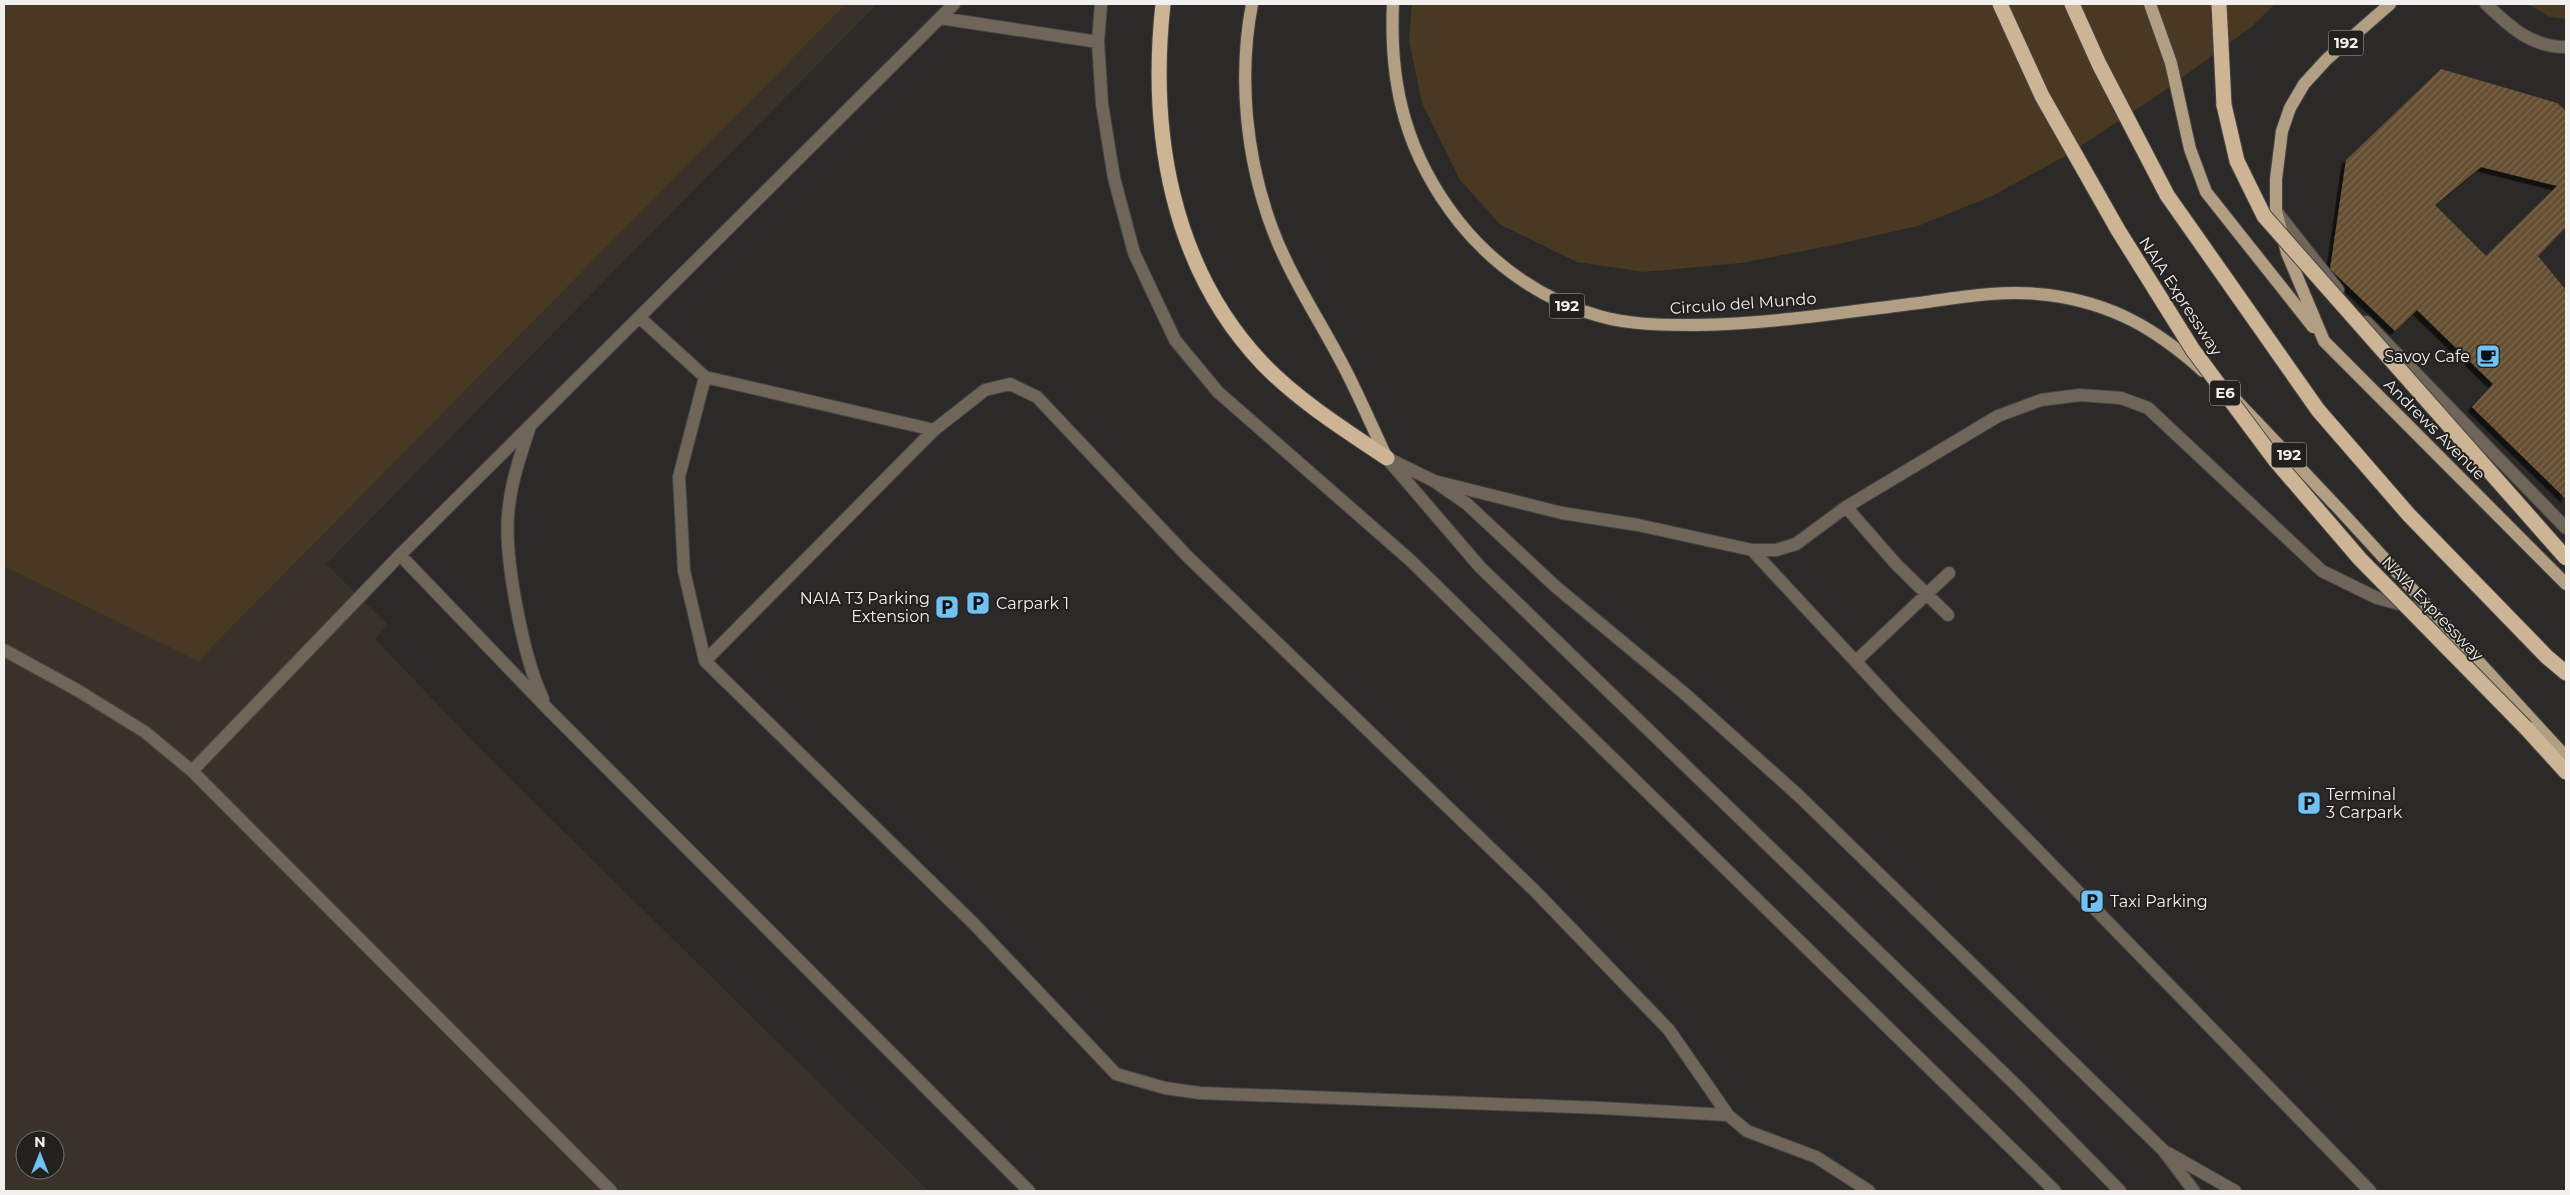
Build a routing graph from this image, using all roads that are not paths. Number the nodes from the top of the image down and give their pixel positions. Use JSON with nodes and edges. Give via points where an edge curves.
{"nodes":[{"id":1,"x":954,"y":4,"type":"edge"},
{"id":2,"x":1101,"y":4,"type":"edge"},
{"id":3,"x":1163,"y":4,"type":"edge"},
{"id":4,"x":1252,"y":4,"type":"edge"},
{"id":5,"x":1393,"y":4,"type":"edge"},
{"id":6,"x":2000,"y":4,"type":"edge"},
{"id":7,"x":2072,"y":4,"type":"edge"},
{"id":8,"x":2150,"y":4,"type":"edge"},
{"id":9,"x":2219,"y":4,"type":"edge"},
{"id":10,"x":2390,"y":4,"type":"edge"},
{"id":11,"x":2486,"y":4,"type":"edge"},
{"id":12,"x":940,"y":18,"type":"junction"},
{"id":13,"x":1098,"y":42,"type":"junction"},
{"id":14,"x":2566,"y":47,"type":"edge"},
{"id":15,"x":2276,"y":211,"type":"junction"},
{"id":16,"x":639,"y":317,"type":"junction"},
{"id":17,"x":2324,"y":340,"type":"junction"},
{"id":18,"x":705,"y":378,"type":"junction"},
{"id":19,"x":530,"y":425,"type":"junction"},
{"id":20,"x":934,"y":430,"type":"junction"},
{"id":21,"x":1387,"y":458,"type":"junction"},
{"id":22,"x":1434,"y":481,"type":"junction"},
{"id":23,"x":1846,"y":507,"type":"junction"},
{"id":24,"x":2566,"y":528,"type":"edge"},
{"id":25,"x":1752,"y":550,"type":"junction"},
{"id":26,"x":400,"y":555,"type":"junction"},
{"id":27,"x":2566,"y":558,"type":"edge"},
{"id":28,"x":1949,"y":573,"type":"dead end"},
{"id":29,"x":2566,"y":584,"type":"edge"},
{"id":30,"x":1927,"y":594,"type":"junction"},
{"id":31,"x":2434,"y":613,"type":"junction"},
{"id":32,"x":1948,"y":615,"type":"dead end"},
{"id":33,"x":4,"y":650,"type":"edge"},
{"id":34,"x":705,"y":661,"type":"junction"},
{"id":35,"x":1856,"y":661,"type":"junction"},
{"id":36,"x":2566,"y":673,"type":"edge"},
{"id":37,"x":547,"y":708,"type":"junction"},
{"id":38,"x":2566,"y":757,"type":"edge"},
{"id":39,"x":192,"y":771,"type":"junction"},
{"id":40,"x":2566,"y":772,"type":"edge"},
{"id":41,"x":1728,"y":1115,"type":"junction"},
{"id":42,"x":2163,"y":1150,"type":"junction"},
{"id":43,"x":611,"y":1191,"type":"edge"},
{"id":44,"x":1029,"y":1191,"type":"edge"},
{"id":45,"x":1869,"y":1191,"type":"edge"},
{"id":46,"x":2055,"y":1191,"type":"edge"},
{"id":47,"x":2120,"y":1191,"type":"edge"},
{"id":48,"x":2194,"y":1191,"type":"edge"},
{"id":49,"x":2235,"y":1191,"type":"edge"},
{"id":50,"x":2370,"y":1191,"type":"edge"}],
"edges":[{"from":1,"to":12,"type":"street"},
{"from":2,"to":13,"type":"street"},
{"from":3,"to":21,"type":"highway","via":[[1158,84],[1164,158],[1175,207],[1204,278],[1228,319],[1264,365],[1324,416]]},
{"from":4,"to":21,"type":"main road","via":[[1247,28],[1245,87],[1259,189],[1272,229]]},
{"from":5,"to":31,"type":"main road","name":"Circulo del Mundo","number":"192","via":[[1399,97],[1420,163],[1442,200],[1469,234],[1504,267],[1536,290],[1600,317],[1669,325],[1766,321],[1972,295],[2046,294],[2102,307],[2139,322],[2190,359],[2244,407]]},
{"from":6,"to":40,"type":"highway","name":"NAIA Expressway","number":"E6","bridge":true,"via":[[2042,96],[2118,230],[2192,350],[2275,460],[2360,559]]},
{"from":7,"to":36,"type":"highway","via":[[2167,196],[2318,410],[2408,515]]},
{"from":8,"to":17,"type":"main road","via":[[2172,63],[2190,149],[2206,192]]},
{"from":9,"to":27,"type":"highway","bridge":true,"via":[[2224,105],[2229,134],[2237,161],[2264,216]]},
{"from":10,"to":15,"type":"main road","name":"Andrews Avenue","number":"192","via":[[2327,59],[2304,84],[2290,108],[2282,131]]},
{"from":11,"to":14,"type":"street","via":[[2523,36],[2549,47]]},
{"from":12,"to":13,"type":"street"},
{"from":12,"to":16,"type":"street"},
{"from":13,"to":46,"type":"street","via":[[1102,104],[1114,178],[1134,253],[1175,340],[1218,392],[1410,560]]},
{"from":15,"to":17,"type":"main road","name":"Andrews Avenue","number":"192","via":[[2287,253]]},
{"from":15,"to":24,"type":"street","via":[[2348,303]]},
{"from":16,"to":18,"type":"street"},
{"from":16,"to":19,"type":"street"},
{"from":17,"to":29,"type":"main road","name":"Andrews Avenue","number":"192"},
{"from":18,"to":20,"type":"street"},
{"from":18,"to":34,"type":"street","via":[[679,476],[684,571]]},
{"from":19,"to":26,"type":"street"},
{"from":19,"to":37,"type":"street","via":[[514,474],[508,508],[510,546],[533,679]]},
{"from":20,"to":34,"type":"street"},
{"from":20,"to":41,"type":"street","via":[[985,390],[1010,384],[1038,397],[1188,557],[1535,891],[1669,1030]]},
{"from":21,"to":22,"type":"street"},
{"from":21,"to":47,"type":"street","via":[[1480,567],[2019,1088]]},
{"from":22,"to":25,"type":"street","via":[[1562,514],[1638,525]]},
{"from":22,"to":42,"type":"street","via":[[1467,504],[1556,587],[1684,693],[1798,795]]},
{"from":23,"to":25,"type":"street","via":[[1796,544],[1776,550]]},
{"from":23,"to":30,"type":"street"},
{"from":23,"to":31,"type":"street","via":[[1998,416],[2041,400],[2080,395],[2121,398],[2148,408],[2322,571],[2377,598]]},
{"from":25,"to":35,"type":"street"},
{"from":26,"to":37,"type":"street"},
{"from":26,"to":39,"type":"street"},
{"from":28,"to":30,"type":"street"},
{"from":30,"to":32,"type":"street"},
{"from":30,"to":35,"type":"street"},
{"from":31,"to":38,"type":"main road","number":"192"},
{"from":33,"to":39,"type":"street","via":[[78,690],[145,732]]},
{"from":34,"to":41,"type":"street","via":[[974,924],[1116,1074],[1164,1088],[1200,1093]]},
{"from":35,"to":50,"type":"street"},
{"from":37,"to":44,"type":"street"},
{"from":39,"to":43,"type":"street"},
{"from":41,"to":45,"type":"street","via":[[1747,1131],[1816,1157]]},
{"from":42,"to":48,"type":"street"},
{"from":42,"to":49,"type":"street"}]}
